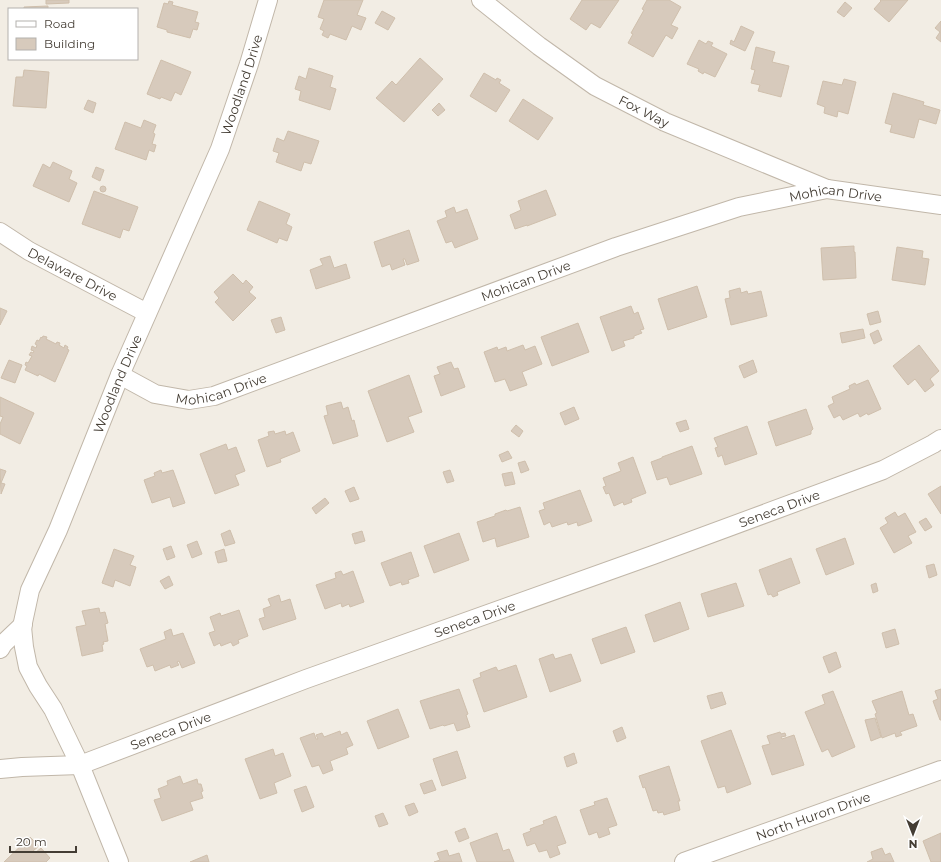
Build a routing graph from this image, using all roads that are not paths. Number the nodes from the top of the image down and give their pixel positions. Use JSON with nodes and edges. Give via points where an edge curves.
{"nodes":[{"id":1,"x":268,"y":0,"type":"edge"},
{"id":2,"x":481,"y":0,"type":"edge"},
{"id":3,"x":827,"y":189,"type":"junction"},
{"id":4,"x":941,"y":205,"type":"edge"},
{"id":5,"x":0,"y":232,"type":"edge"},
{"id":6,"x":147,"y":313,"type":"junction"},
{"id":7,"x":120,"y":375,"type":"junction"},
{"id":8,"x":941,"y":438,"type":"edge"},
{"id":9,"x":23,"y":625,"type":"junction"},
{"id":10,"x":0,"y":650,"type":"edge"},
{"id":11,"x":80,"y":766,"type":"junction"},
{"id":12,"x":0,"y":769,"type":"edge"},
{"id":13,"x":941,"y":770,"type":"edge"},
{"id":14,"x":119,"y":862,"type":"edge"},
{"id":15,"x":684,"y":862,"type":"edge"}],
"edges":[{"from":1,"to":6,"type":"street","name":"Woodland Drive","via":[[220,149]]},
{"from":2,"to":3,"type":"street","name":"Fox Way","via":[[595,86],[665,122]]},
{"from":3,"to":4,"type":"street","name":"Mohican Drive"},
{"from":3,"to":7,"type":"street","name":"Mohican Drive","via":[[739,207],[616,247],[214,396],[189,400],[155,394]]},
{"from":5,"to":6,"type":"street","name":"Delaware Drive","via":[[29,251]]},
{"from":6,"to":7,"type":"street","name":"Woodland Drive"},
{"from":7,"to":9,"type":"street","name":"Woodland Drive","via":[[58,530],[30,590]]},
{"from":8,"to":11,"type":"street","name":"Seneca Drive","via":[[883,470],[306,679]]},
{"from":9,"to":10,"type":"street"},
{"from":9,"to":11,"type":"street","name":"Woodland Drive","via":[[28,668],[53,709]]},
{"from":11,"to":12,"type":"street","name":"Seneca Drive"},
{"from":11,"to":14,"type":"street"},
{"from":13,"to":15,"type":"street","name":"North Huron Drive"}]}
